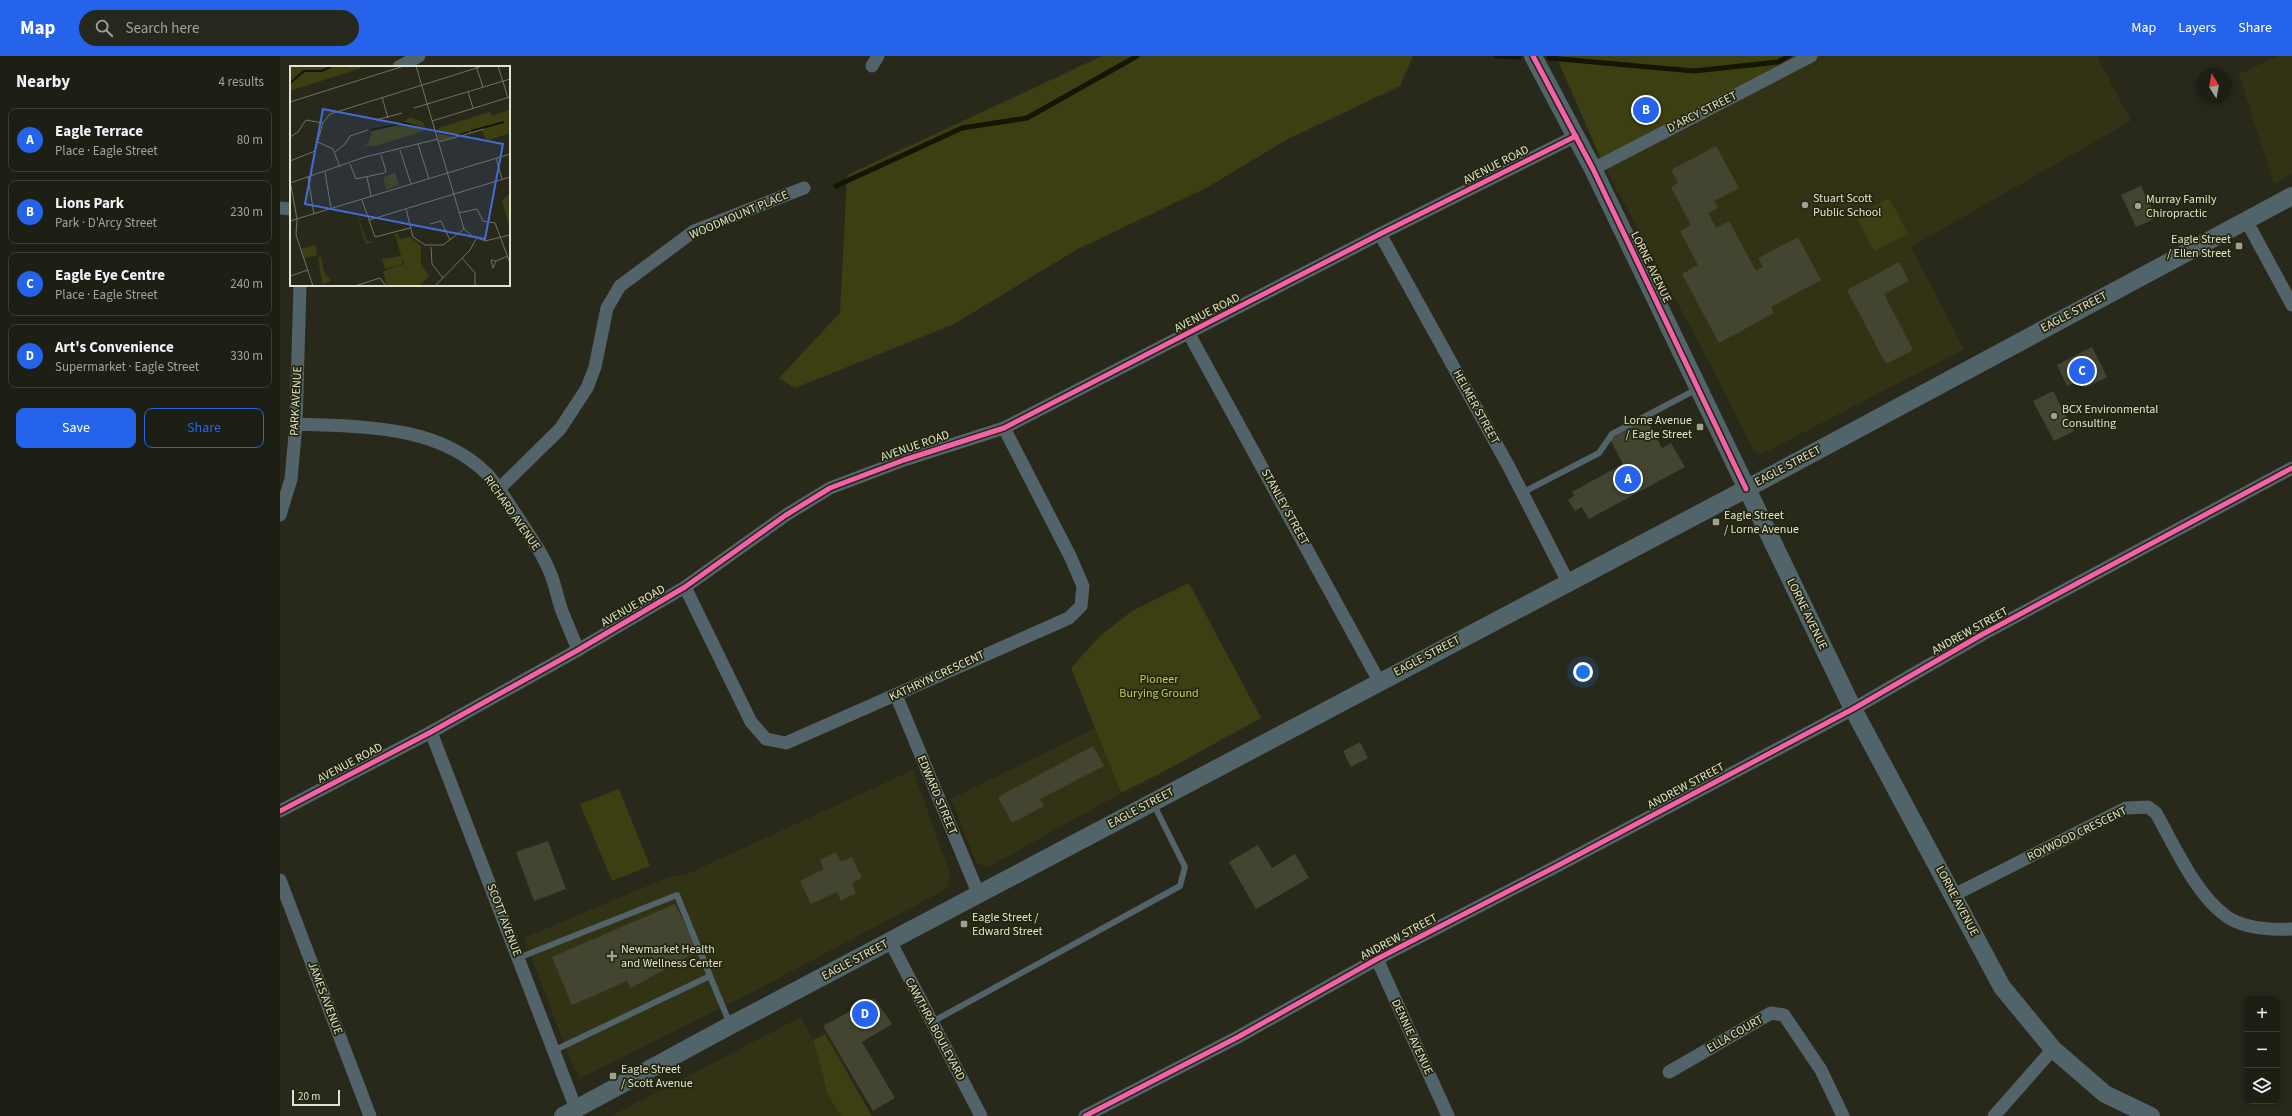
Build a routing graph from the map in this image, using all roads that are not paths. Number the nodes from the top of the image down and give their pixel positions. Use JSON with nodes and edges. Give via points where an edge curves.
{"nodes":[{"id":1,"x":419,"y":56,"type":"edge"},
{"id":2,"x":1533,"y":56,"type":"edge"},
{"id":3,"x":1811,"y":56,"type":"edge"},
{"id":4,"x":401,"y":66,"type":"edge"},
{"id":5,"x":1576,"y":136,"type":"junction"},
{"id":6,"x":1593,"y":169,"type":"junction"},
{"id":7,"x":804,"y":188,"type":"dead end"},
{"id":8,"x":2292,"y":196,"type":"edge"},
{"id":9,"x":280,"y":208,"type":"edge"},
{"id":10,"x":290,"y":209,"type":"edge"},
{"id":11,"x":2246,"y":220,"type":"junction"},
{"id":12,"x":1380,"y":234,"type":"junction"},
{"id":13,"x":300,"y":286,"type":"edge"},
{"id":14,"x":2292,"y":306,"type":"edge"},
{"id":15,"x":1188,"y":334,"type":"junction"},
{"id":16,"x":1698,"y":388,"type":"junction"},
{"id":17,"x":296,"y":424,"type":"junction"},
{"id":18,"x":1004,"y":428,"type":"junction"},
{"id":19,"x":2292,"y":468,"type":"edge"},
{"id":20,"x":499,"y":489,"type":"junction"},
{"id":21,"x":1746,"y":489,"type":"junction"},
{"id":22,"x":1522,"y":493,"type":"junction"},
{"id":23,"x":280,"y":515,"type":"edge"},
{"id":24,"x":1568,"y":582,"type":"junction"},
{"id":25,"x":685,"y":587,"type":"junction"},
{"id":26,"x":578,"y":650,"type":"junction"},
{"id":27,"x":1379,"y":681,"type":"junction"},
{"id":28,"x":896,"y":695,"type":"junction"},
{"id":29,"x":1853,"y":709,"type":"junction"},
{"id":30,"x":431,"y":732,"type":"junction"},
{"id":31,"x":1153,"y":802,"type":"junction"},
{"id":32,"x":280,"y":812,"type":"edge"},
{"id":33,"x":280,"y":880,"type":"edge"},
{"id":34,"x":979,"y":895,"type":"junction"},
{"id":35,"x":1954,"y":895,"type":"junction"},
{"id":36,"x":2292,"y":929,"type":"edge"},
{"id":37,"x":890,"y":941,"type":"junction"},
{"id":38,"x":518,"y":958,"type":"junction"},
{"id":39,"x":1376,"y":959,"type":"junction"},
{"id":40,"x":710,"y":976,"type":"junction"},
{"id":41,"x":932,"y":1022,"type":"junction"},
{"id":42,"x":731,"y":1025,"type":"junction"},
{"id":43,"x":2053,"y":1049,"type":"junction"},
{"id":44,"x":553,"y":1051,"type":"junction"},
{"id":45,"x":1669,"y":1072,"type":"dead end"},
{"id":46,"x":572,"y":1114,"type":"edge"},
{"id":47,"x":370,"y":1116,"type":"edge"},
{"id":48,"x":981,"y":1116,"type":"edge"},
{"id":49,"x":1085,"y":1116,"type":"edge"},
{"id":50,"x":1448,"y":1116,"type":"edge"},
{"id":51,"x":1843,"y":1116,"type":"edge"},
{"id":52,"x":1994,"y":1116,"type":"edge"},
{"id":53,"x":2151,"y":1116,"type":"edge"}],
"edges":[{"from":1,"to":4,"type":"street"},
{"from":2,"to":5,"type":"main road","name":"LORNE AVENUE"},
{"from":3,"to":6,"type":"street","name":"D'ARCY STREET"},
{"from":5,"to":6,"type":"main road","name":"LORNE AVENUE"},
{"from":5,"to":12,"type":"street","name":"AVENUE ROAD"},
{"from":6,"to":16,"type":"main road","name":"LORNE AVENUE"},
{"from":7,"to":20,"type":"street","name":"WOODMOUNT PLACE","via":[[694,231],[620,286],[607,308],[595,367],[587,388],[560,430]]},
{"from":8,"to":11,"type":"main road","name":"EAGLE STREET"},
{"from":9,"to":10,"type":"street"},
{"from":11,"to":14,"type":"street"},
{"from":11,"to":21,"type":"main road","name":"EAGLE STREET"},
{"from":12,"to":15,"type":"street","name":"AVENUE ROAD"},
{"from":12,"to":22,"type":"street","name":"HELMER STREET"},
{"from":13,"to":17,"type":"street","name":"PARK AVENUE"},
{"from":15,"to":18,"type":"street","name":"AVENUE ROAD"},
{"from":15,"to":27,"type":"street","name":"STANLEY STREET"},
{"from":16,"to":21,"type":"main road","name":"LORNE AVENUE"},
{"from":16,"to":22,"type":"lane","via":[[1612,434],[1599,453]]},
{"from":17,"to":20,"type":"street","name":"RICHARD AVENUE","via":[[378,427],[426,438],[450,446],[463,455]]},
{"from":17,"to":23,"type":"street","name":"PARK AVENUE","via":[[291,479]]},
{"from":18,"to":25,"type":"street","name":"AVENUE ROAD","via":[[904,460],[830,488],[786,515]]},
{"from":18,"to":28,"type":"street","name":"KATHRYN CRESCENT","via":[[1083,586],[1081,606],[1069,618]]},
{"from":19,"to":29,"type":"street","name":"ANDREW STREET","via":[[1982,634]]},
{"from":20,"to":26,"type":"street","name":"RICHARD AVENUE","via":[[539,548],[550,571],[562,611]]},
{"from":21,"to":24,"type":"main road","name":"EAGLE STREET"},
{"from":21,"to":29,"type":"main road","name":"LORNE AVENUE"},
{"from":22,"to":24,"type":"street","name":"HELMER STREET"},
{"from":24,"to":27,"type":"main road","name":"EAGLE STREET"},
{"from":25,"to":26,"type":"street","name":"AVENUE ROAD"},
{"from":25,"to":28,"type":"street","name":"KATHRYN CRESCENT","via":[[751,722],[766,739],[786,743]]},
{"from":26,"to":30,"type":"street","name":"AVENUE ROAD"},
{"from":27,"to":31,"type":"main road","name":"EAGLE STREET"},
{"from":28,"to":34,"type":"street","name":"EDWARD STREET"},
{"from":29,"to":35,"type":"main road","name":"LORNE AVENUE"},
{"from":29,"to":39,"type":"street","name":"ANDREW STREET"},
{"from":30,"to":32,"type":"street","name":"AVENUE ROAD"},
{"from":30,"to":38,"type":"street","name":"SCOTT AVENUE"},
{"from":31,"to":34,"type":"main road","name":"EAGLE STREET"},
{"from":31,"to":41,"type":"lane","via":[[1185,867],[1180,886]]},
{"from":33,"to":47,"type":"street","name":"JAMES AVENUE"},
{"from":34,"to":37,"type":"main road","name":"EAGLE STREET"},
{"from":35,"to":36,"type":"street","name":"ROYWOOD CRESCENT","via":[[2126,808],[2148,807],[2156,813],[2202,893],[2226,916],[2252,926]]},
{"from":35,"to":43,"type":"main road","name":"LORNE AVENUE","via":[[2002,987]]},
{"from":37,"to":41,"type":"street","name":"CAWTHRA BOULEVARD"},
{"from":37,"to":42,"type":"main road","name":"EAGLE STREET"},
{"from":38,"to":40,"type":"lane","via":[[677,895]]},
{"from":38,"to":44,"type":"street","name":"SCOTT AVENUE"},
{"from":39,"to":49,"type":"street","name":"ANDREW STREET","via":[[1238,1037]]},
{"from":39,"to":50,"type":"street","name":"DENNIE AVENUE"},
{"from":40,"to":42,"type":"lane"},
{"from":40,"to":44,"type":"lane"},
{"from":41,"to":48,"type":"street","name":"CAWTHRA BOULEVARD"},
{"from":42,"to":46,"type":"main road","name":"EAGLE STREET"},
{"from":43,"to":52,"type":"street"},
{"from":43,"to":53,"type":"main road","name":"LORNE AVENUE","via":[[2105,1094]]},
{"from":44,"to":46,"type":"street","name":"SCOTT AVENUE"},
{"from":45,"to":51,"type":"street","name":"ELLA COURT","via":[[1771,1013],[1784,1015],[1821,1070]]}]}
